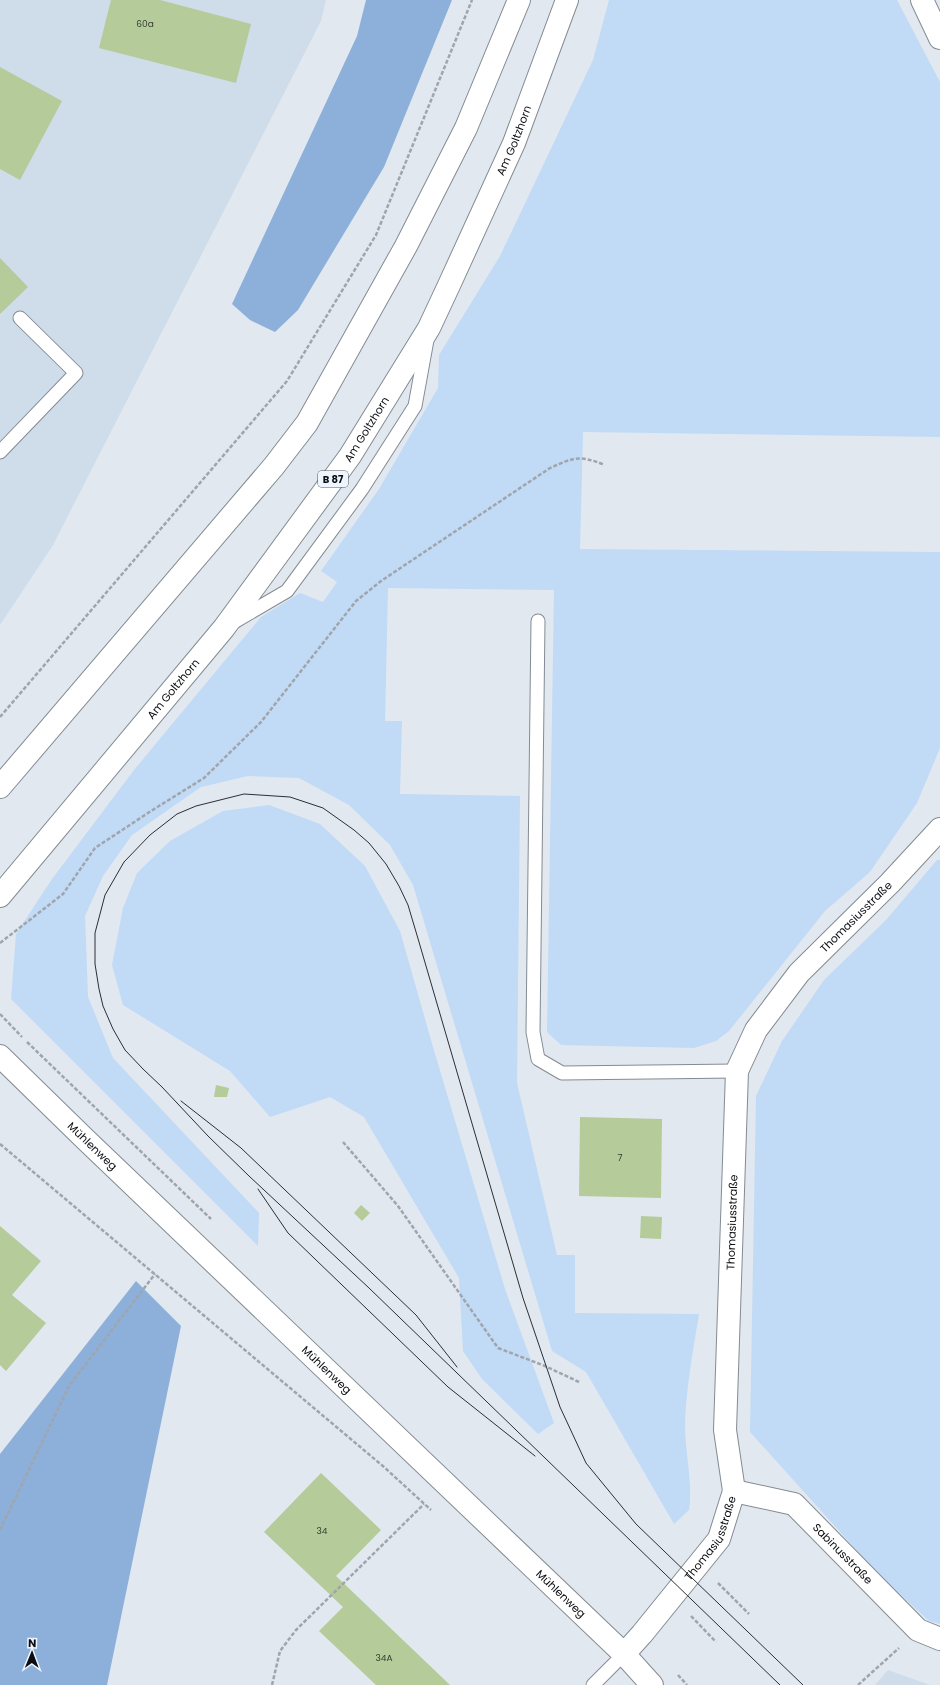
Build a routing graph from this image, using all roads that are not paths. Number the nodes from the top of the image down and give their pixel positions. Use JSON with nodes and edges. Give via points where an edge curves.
{"nodes":[{"id":1,"x":519,"y":0,"type":"edge"},
{"id":2,"x":567,"y":0,"type":"edge"},
{"id":3,"x":922,"y":0,"type":"edge"},
{"id":4,"x":940,"y":38,"type":"edge"},
{"id":5,"x":20,"y":318,"type":"dead end"},
{"id":6,"x":429,"y":328,"type":"junction"},
{"id":7,"x":0,"y":452,"type":"edge"},
{"id":8,"x":538,"y":621,"type":"dead end"},
{"id":9,"x":224,"y":628,"type":"junction"},
{"id":10,"x":0,"y":787,"type":"edge"},
{"id":11,"x":940,"y":829,"type":"edge"},
{"id":12,"x":0,"y":896,"type":"edge"},
{"id":13,"x":0,"y":1056,"type":"edge"},
{"id":14,"x":737,"y":1071,"type":"junction"},
{"id":15,"x":734,"y":1491,"type":"junction"},
{"id":16,"x":940,"y":1639,"type":"edge"},
{"id":17,"x":624,"y":1654,"type":"junction"},
{"id":18,"x":593,"y":1685,"type":"edge"},
{"id":19,"x":652,"y":1685,"type":"edge"}],
"edges":[{"from":1,"to":10,"type":"street","via":[[466,128],[406,246],[307,423],[274,466]]},
{"from":2,"to":6,"type":"street","name":"Am Goltzhorn","number":"B 87","via":[[514,143]]},
{"from":3,"to":4,"type":"street"},
{"from":5,"to":7,"type":"lane","via":[[76,373]]},
{"from":6,"to":9,"type":"street","name":"Am Goltzhorn","number":"B 87","via":[[350,456]]},
{"from":6,"to":9,"type":"lane","via":[[415,406],[362,489],[287,591]]},
{"from":8,"to":14,"type":"lane","via":[[533,1032],[538,1059],[562,1073]]},
{"from":9,"to":12,"type":"street","name":"Am Goltzhorn","number":"B 87"},
{"from":11,"to":14,"type":"street","name":"Thomasiusstraße","via":[[890,883],[799,973],[756,1030]]},
{"from":13,"to":17,"type":"street","name":"Mühlenweg"},
{"from":14,"to":15,"type":"street","name":"Thomasiusstraße","via":[[725,1430]]},
{"from":15,"to":16,"type":"street","name":"Sabinusstraße","via":[[794,1504],[918,1630]]},
{"from":15,"to":17,"type":"street","name":"Thomasiusstraße","via":[[719,1539]]},
{"from":17,"to":18,"type":"lane"},
{"from":17,"to":19,"type":"street","name":"Mühlenweg"}]}
